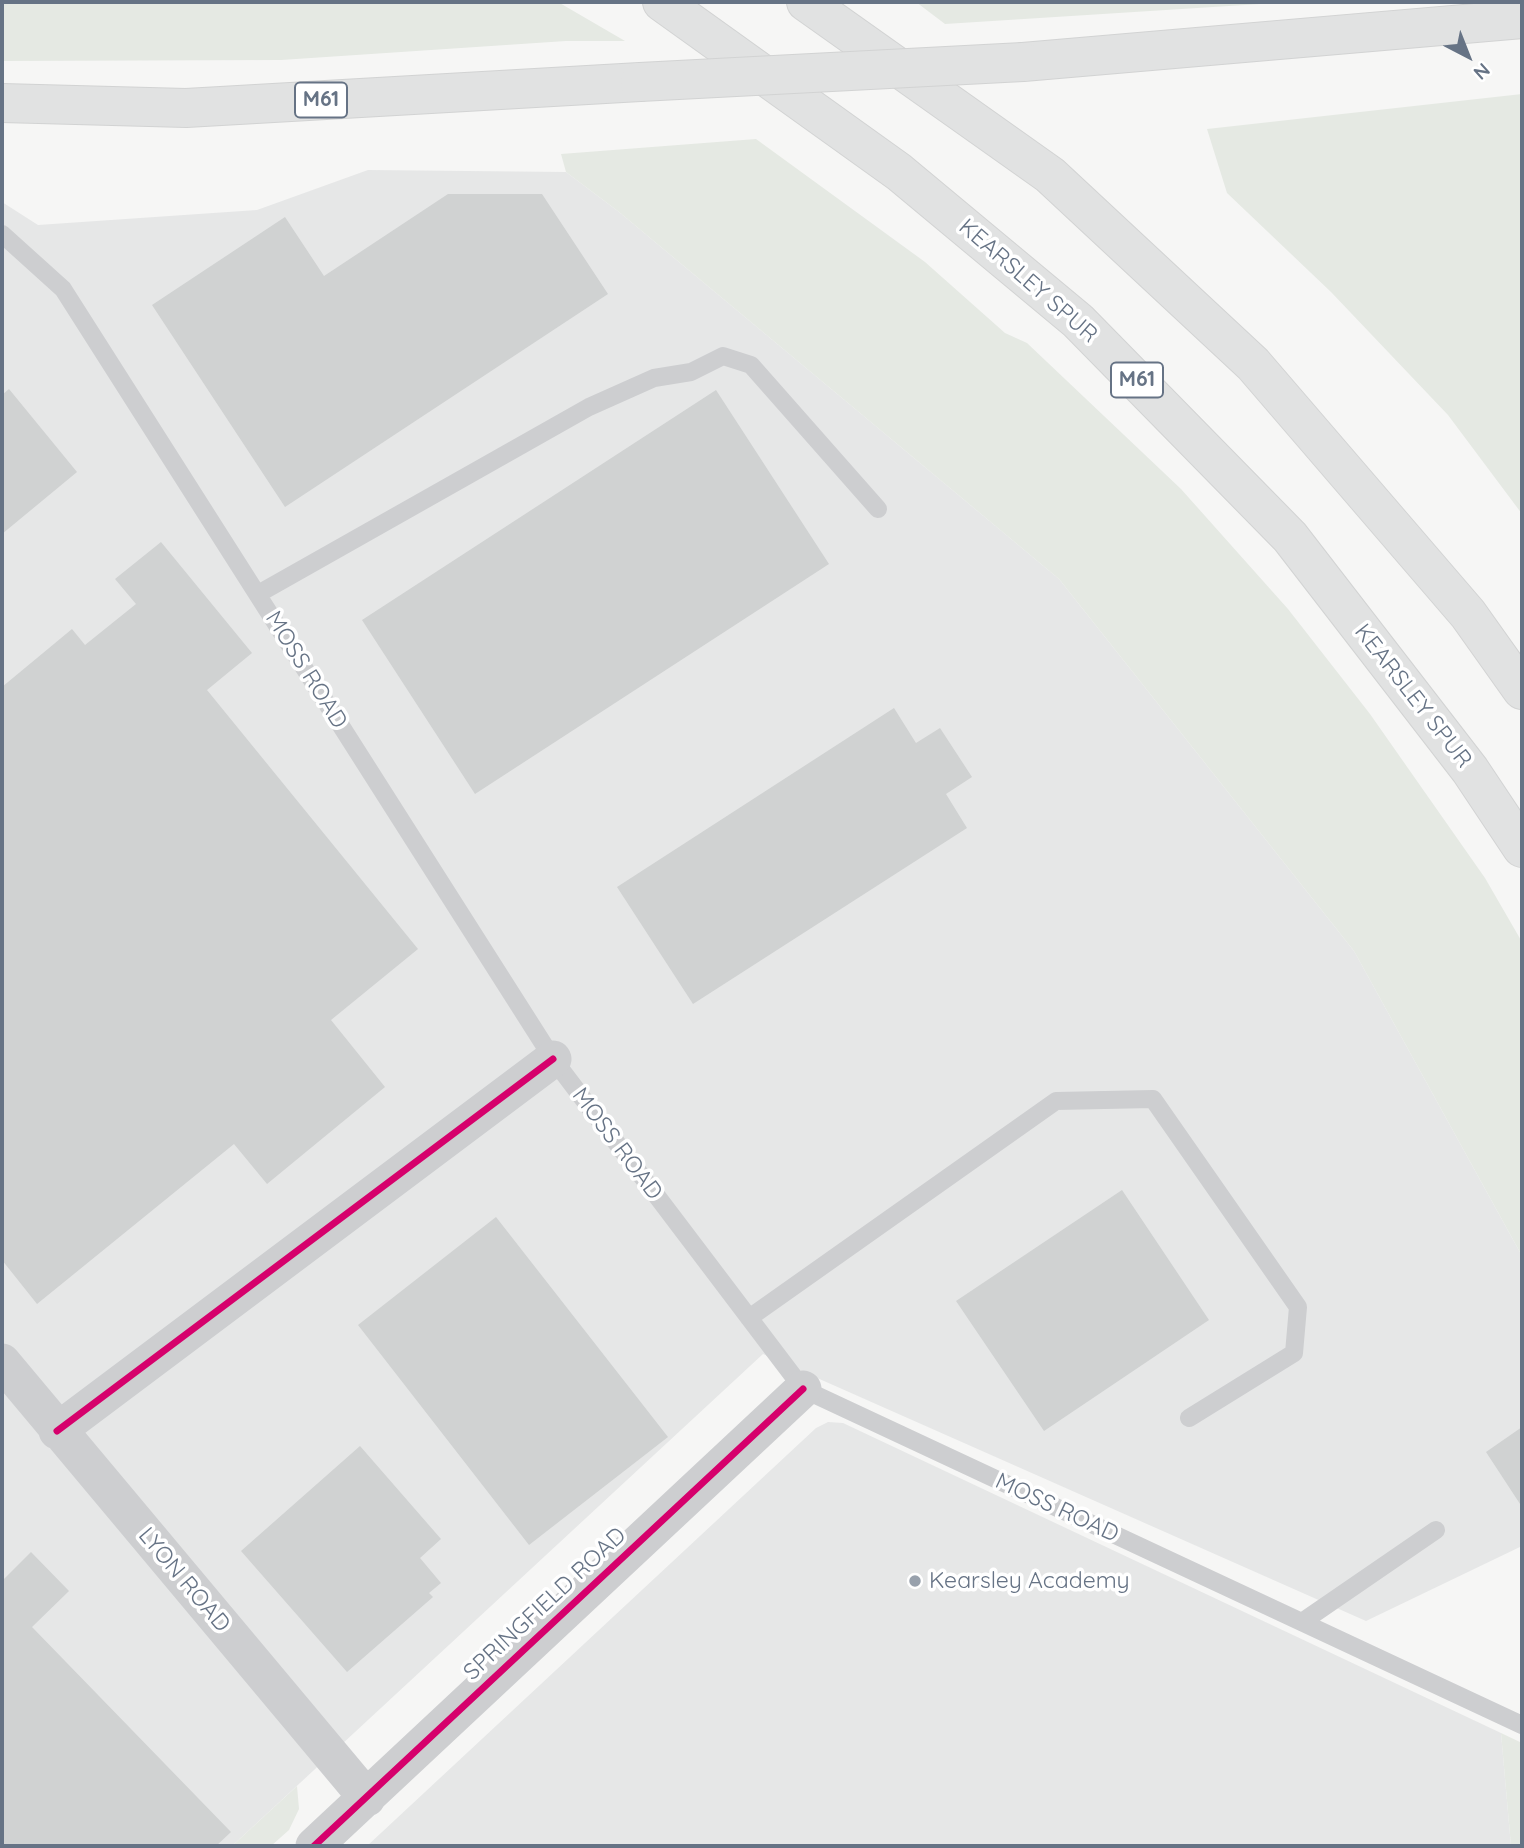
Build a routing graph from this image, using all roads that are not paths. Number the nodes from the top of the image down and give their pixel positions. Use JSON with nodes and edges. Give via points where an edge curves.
{"nodes":[{"id":1,"x":663,"y":2,"type":"edge"},
{"id":2,"x":806,"y":2,"type":"edge"},
{"id":3,"x":1522,"y":19,"type":"edge"},
{"id":4,"x":2,"y":103,"type":"edge"},
{"id":5,"x":2,"y":234,"type":"edge"},
{"id":6,"x":878,"y":509,"type":"dead end"},
{"id":7,"x":258,"y":594,"type":"junction"},
{"id":8,"x":1522,"y":690,"type":"edge"},
{"id":9,"x":1522,"y":849,"type":"edge"},
{"id":10,"x":553,"y":1059,"type":"junction"},
{"id":11,"x":749,"y":1318,"type":"junction"},
{"id":12,"x":2,"y":1362,"type":"edge"},
{"id":13,"x":803,"y":1389,"type":"junction"},
{"id":14,"x":1189,"y":1418,"type":"dead end"},
{"id":15,"x":57,"y":1431,"type":"junction"},
{"id":16,"x":1436,"y":1530,"type":"dead end"},
{"id":17,"x":1302,"y":1622,"type":"junction"},
{"id":18,"x":1522,"y":1726,"type":"edge"},
{"id":19,"x":367,"y":1798,"type":"junction"},
{"id":20,"x":314,"y":1846,"type":"edge"}],
"edges":[{"from":1,"to":9,"type":"highway","name":"KEARSLEY SPUR","number":"M61","via":[[899,172],[1079,321],[1290,537],[1470,770]]},
{"from":2,"to":8,"type":"highway","via":[[1050,175],[1253,365],[1468,614]]},
{"from":3,"to":4,"type":"highway","number":"M61","bridge":true,"via":[[1023,62],[186,108]]},
{"from":5,"to":7,"type":"lane","name":"MOSS ROAD","via":[[64,289]]},
{"from":6,"to":7,"type":"lane","via":[[751,365],[723,356],[691,372],[654,378],[589,408]]},
{"from":7,"to":10,"type":"lane","name":"MOSS ROAD"},
{"from":10,"to":11,"type":"lane","name":"MOSS ROAD"},
{"from":10,"to":15,"type":"street"},
{"from":11,"to":13,"type":"lane","name":"MOSS ROAD"},
{"from":11,"to":14,"type":"lane","via":[[1056,1101],[1153,1099],[1298,1307],[1294,1353]]},
{"from":12,"to":15,"type":"street","name":"LYON ROAD"},
{"from":13,"to":17,"type":"lane","name":"MOSS ROAD"},
{"from":13,"to":19,"type":"street","name":"SPRINGFIELD ROAD"},
{"from":15,"to":19,"type":"street","name":"LYON ROAD"},
{"from":16,"to":17,"type":"lane"},
{"from":17,"to":18,"type":"lane","name":"MOSS ROAD"},
{"from":19,"to":20,"type":"street","name":"SPRINGFIELD ROAD"}]}
